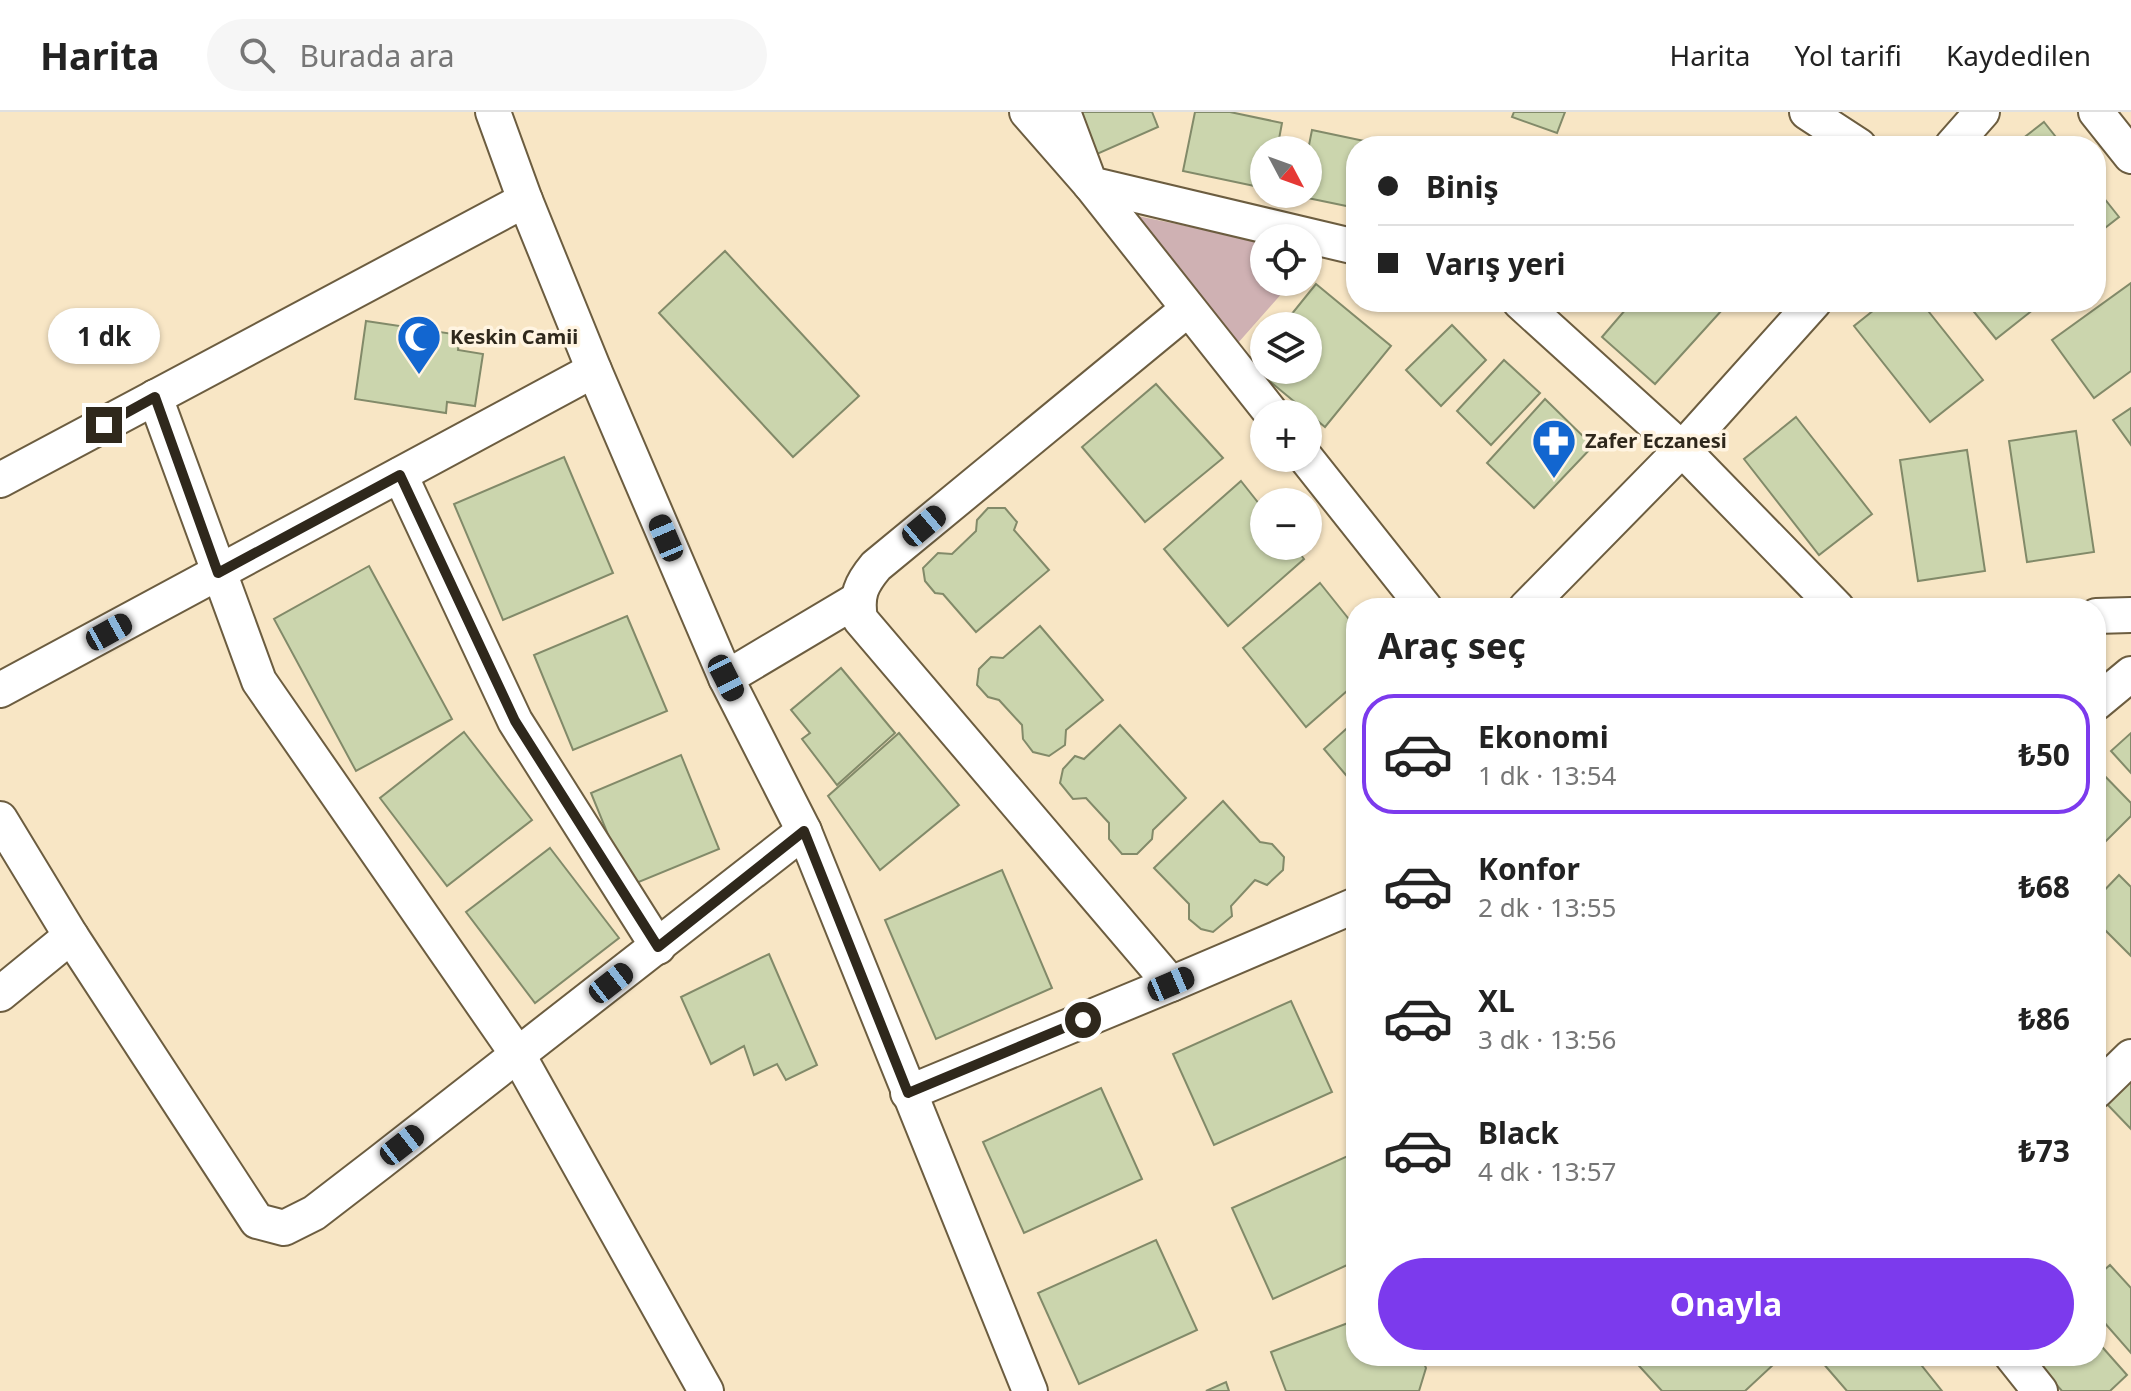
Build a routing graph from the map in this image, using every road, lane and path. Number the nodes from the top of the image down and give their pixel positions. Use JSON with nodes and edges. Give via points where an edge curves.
{"nodes":[{"id":1,"x":493,"y":112,"type":"edge"},
{"id":2,"x":1027,"y":112,"type":"edge"},
{"id":3,"x":1063,"y":112,"type":"edge"},
{"id":4,"x":1807,"y":112,"type":"edge"},
{"id":5,"x":1982,"y":112,"type":"edge"},
{"id":6,"x":2096,"y":112,"type":"edge"},
{"id":7,"x":1844,"y":136,"type":"edge"},
{"id":8,"x":1961,"y":136,"type":"edge"},
{"id":9,"x":2131,"y":156,"type":"edge"},
{"id":10,"x":1090,"y":184,"type":"junction"},
{"id":11,"x":525,"y":200,"type":"junction"},
{"id":12,"x":1346,"y":245,"type":"edge"},
{"id":13,"x":1188,"y":309,"type":"junction"},
{"id":14,"x":1531,"y":312,"type":"edge"},
{"id":15,"x":1805,"y":312,"type":"edge"},
{"id":16,"x":594,"y":370,"type":"junction"},
{"id":17,"x":155,"y":397,"type":"junction"},
{"id":18,"x":1261,"y":400,"type":"edge"},
{"id":19,"x":1682,"y":449,"type":"junction"},
{"id":20,"x":1317,"y":472,"type":"edge"},
{"id":21,"x":400,"y":475,"type":"junction"},
{"id":22,"x":0,"y":480,"type":"edge"},
{"id":23,"x":218,"y":573,"type":"junction"},
{"id":24,"x":1417,"y":598,"type":"edge"},
{"id":25,"x":1536,"y":598,"type":"edge"},
{"id":26,"x":1827,"y":598,"type":"edge"},
{"id":27,"x":857,"y":600,"type":"junction"},
{"id":28,"x":2131,"y":615,"type":"edge"},
{"id":29,"x":2106,"y":616,"type":"edge"},
{"id":30,"x":2131,"y":674,"type":"edge"},
{"id":31,"x":726,"y":678,"type":"junction"},
{"id":32,"x":0,"y":690,"type":"edge"},
{"id":33,"x":2106,"y":695,"type":"edge"},
{"id":34,"x":0,"y":819,"type":"edge"},
{"id":35,"x":804,"y":831,"type":"junction"},
{"id":36,"x":1346,"y":909,"type":"edge"},
{"id":37,"x":71,"y":936,"type":"junction"},
{"id":38,"x":658,"y":947,"type":"junction"},
{"id":39,"x":1171,"y":984,"type":"junction"},
{"id":40,"x":0,"y":994,"type":"edge"},
{"id":41,"x":518,"y":1055,"type":"junction"},
{"id":42,"x":2131,"y":1057,"type":"edge"},
{"id":43,"x":2106,"y":1081,"type":"edge"},
{"id":44,"x":908,"y":1093,"type":"junction"},
{"id":45,"x":2020,"y":1366,"type":"edge"},
{"id":46,"x":706,"y":1391,"type":"edge"},
{"id":47,"x":1030,"y":1391,"type":"edge"},
{"id":48,"x":2040,"y":1391,"type":"edge"}],
"edges":[{"from":1,"to":11,"type":"street"},
{"from":2,"to":10,"type":"street"},
{"from":3,"to":10,"type":"street"},
{"from":4,"to":7,"type":"street"},
{"from":5,"to":8,"type":"street"},
{"from":6,"to":9,"type":"street"},
{"from":10,"to":12,"type":"street"},
{"from":10,"to":13,"type":"street"},
{"from":11,"to":16,"type":"street"},
{"from":11,"to":17,"type":"street"},
{"from":13,"to":18,"type":"street"},
{"from":13,"to":27,"type":"street","via":[[876,566],[862,582]]},
{"from":14,"to":19,"type":"street"},
{"from":15,"to":19,"type":"street"},
{"from":16,"to":21,"type":"street"},
{"from":16,"to":31,"type":"street"},
{"from":17,"to":22,"type":"street"},
{"from":17,"to":23,"type":"street"},
{"from":19,"to":25,"type":"street"},
{"from":19,"to":26,"type":"street"},
{"from":20,"to":24,"type":"street"},
{"from":21,"to":23,"type":"street"},
{"from":21,"to":38,"type":"street","via":[[515,721]]},
{"from":23,"to":32,"type":"street"},
{"from":23,"to":41,"type":"street","via":[[259,681]]},
{"from":27,"to":31,"type":"street"},
{"from":27,"to":39,"type":"street","via":[[869,632]]},
{"from":28,"to":29,"type":"street"},
{"from":30,"to":33,"type":"street"},
{"from":31,"to":35,"type":"street"},
{"from":34,"to":37,"type":"street"},
{"from":35,"to":38,"type":"street"},
{"from":35,"to":44,"type":"street"},
{"from":36,"to":39,"type":"street"},
{"from":37,"to":40,"type":"street"},
{"from":37,"to":41,"type":"street","via":[[257,1221],[284,1228],[314,1213]]},
{"from":38,"to":41,"type":"street"},
{"from":39,"to":44,"type":"street"},
{"from":41,"to":46,"type":"street"},
{"from":42,"to":43,"type":"street"},
{"from":44,"to":47,"type":"street"},
{"from":45,"to":48,"type":"street"}]}
